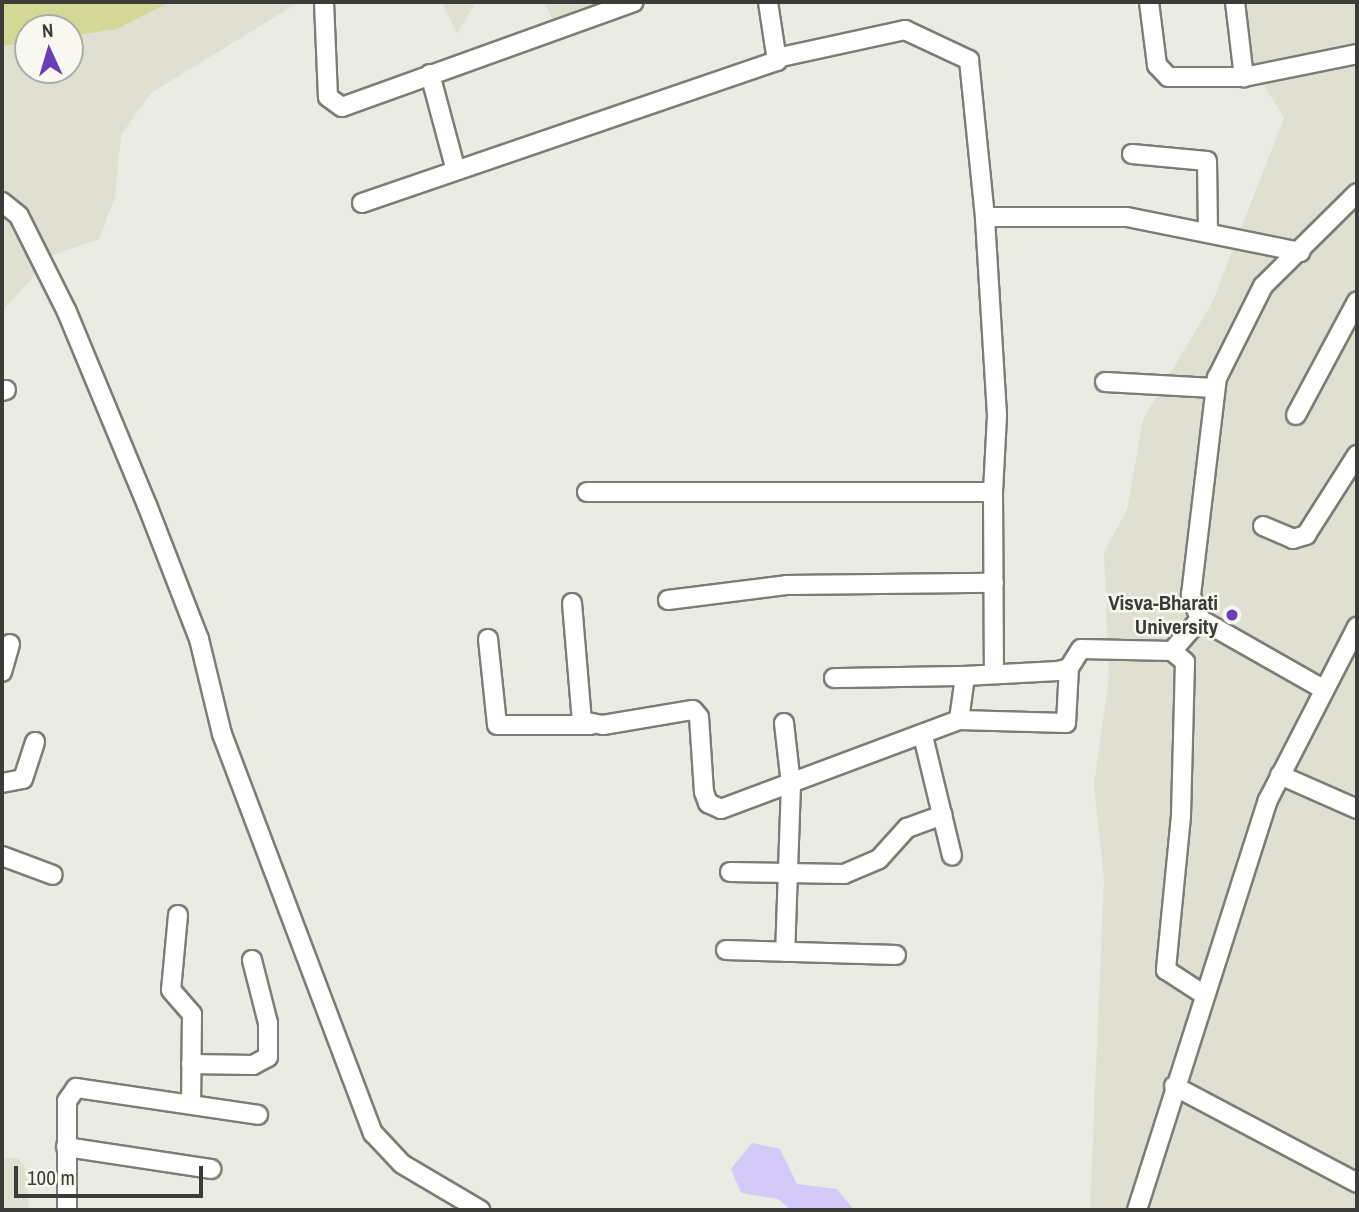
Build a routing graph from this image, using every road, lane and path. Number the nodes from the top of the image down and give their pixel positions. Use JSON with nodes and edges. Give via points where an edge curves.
{"nodes":[{"id":1,"x":324,"y":2,"type":"edge"},
{"id":2,"x":629,"y":2,"type":"edge"},
{"id":3,"x":768,"y":2,"type":"edge"},
{"id":4,"x":1149,"y":2,"type":"edge"},
{"id":5,"x":1235,"y":2,"type":"edge"},
{"id":6,"x":1357,"y":54,"type":"edge"},
{"id":7,"x":780,"y":57,"type":"junction"},
{"id":8,"x":430,"y":74,"type":"junction"},
{"id":9,"x":1244,"y":77,"type":"junction"},
{"id":10,"x":1132,"y":154,"type":"dead end"},
{"id":11,"x":455,"y":167,"type":"junction"},
{"id":12,"x":1357,"y":193,"type":"edge"},
{"id":13,"x":2,"y":202,"type":"edge"},
{"id":14,"x":362,"y":203,"type":"dead end"},
{"id":15,"x":985,"y":217,"type":"junction"},
{"id":16,"x":1208,"y":231,"type":"junction"},
{"id":17,"x":1300,"y":252,"type":"junction"},
{"id":18,"x":1357,"y":301,"type":"edge"},
{"id":19,"x":1105,"y":382,"type":"dead end"},
{"id":20,"x":1213,"y":388,"type":"junction"},
{"id":21,"x":1296,"y":415,"type":"dead end"},
{"id":22,"x":1357,"y":455,"type":"edge"},
{"id":23,"x":587,"y":492,"type":"dead end"},
{"id":24,"x":993,"y":492,"type":"junction"},
{"id":25,"x":1262,"y":526,"type":"dead end"},
{"id":26,"x":994,"y":583,"type":"junction"},
{"id":27,"x":668,"y":600,"type":"dead end"},
{"id":28,"x":572,"y":603,"type":"dead end"},
{"id":29,"x":1200,"y":619,"type":"junction"},
{"id":30,"x":1357,"y":627,"type":"edge"},
{"id":31,"x":488,"y":639,"type":"dead end"},
{"id":32,"x":10,"y":644,"type":"dead end"},
{"id":33,"x":1172,"y":651,"type":"junction"},
{"id":34,"x":1069,"y":668,"type":"junction"},
{"id":35,"x":994,"y":671,"type":"junction"},
{"id":36,"x":2,"y":672,"type":"edge"},
{"id":37,"x":965,"y":676,"type":"junction"},
{"id":38,"x":834,"y":678,"type":"dead end"},
{"id":39,"x":1323,"y":690,"type":"junction"},
{"id":40,"x":959,"y":720,"type":"junction"},
{"id":41,"x":784,"y":723,"type":"dead end"},
{"id":42,"x":591,"y":725,"type":"junction"},
{"id":43,"x":923,"y":736,"type":"junction"},
{"id":44,"x":35,"y":742,"type":"dead end"},
{"id":45,"x":1280,"y":775,"type":"junction"},
{"id":46,"x":2,"y":783,"type":"edge"},
{"id":47,"x":791,"y":784,"type":"junction"},
{"id":48,"x":1357,"y":809,"type":"edge"},
{"id":49,"x":943,"y":816,"type":"junction"},
{"id":50,"x":2,"y":856,"type":"edge"},
{"id":51,"x":953,"y":856,"type":"dead end"},
{"id":52,"x":730,"y":872,"type":"dead end"},
{"id":53,"x":787,"y":874,"type":"junction"},
{"id":54,"x":53,"y":875,"type":"dead end"},
{"id":55,"x":178,"y":915,"type":"dead end"},
{"id":56,"x":726,"y":950,"type":"dead end"},
{"id":57,"x":785,"y":952,"type":"junction"},
{"id":58,"x":896,"y":955,"type":"dead end"},
{"id":59,"x":252,"y":960,"type":"dead end"},
{"id":60,"x":1203,"y":994,"type":"junction"},
{"id":61,"x":191,"y":1064,"type":"junction"},
{"id":62,"x":1174,"y":1086,"type":"junction"},
{"id":63,"x":191,"y":1104,"type":"junction"},
{"id":64,"x":258,"y":1115,"type":"dead end"},
{"id":65,"x":66,"y":1147,"type":"junction"},
{"id":66,"x":211,"y":1169,"type":"dead end"},
{"id":67,"x":1357,"y":1183,"type":"edge"},
{"id":68,"x":67,"y":1210,"type":"edge"},
{"id":69,"x":480,"y":1210,"type":"edge"},
{"id":70,"x":1137,"y":1210,"type":"edge"}],
"edges":[{"from":1,"to":8,"type":"street","via":[[332,105],[361,103]]},
{"from":2,"to":8,"type":"street"},
{"from":3,"to":7,"type":"street"},
{"from":4,"to":9,"type":"street","via":[[1161,74]]},
{"from":5,"to":9,"type":"street"},
{"from":6,"to":9,"type":"street"},
{"from":7,"to":11,"type":"street"},
{"from":7,"to":15,"type":"street","via":[[905,30],[969,60]]},
{"from":8,"to":11,"type":"street"},
{"from":10,"to":16,"type":"street","via":[[1207,160]]},
{"from":11,"to":14,"type":"street"},
{"from":12,"to":17,"type":"street"},
{"from":13,"to":69,"type":"street","via":[[19,216],[67,312],[147,505],[202,651],[222,734],[373,1133],[402,1164]]},
{"from":15,"to":16,"type":"street","via":[[1127,217]]},
{"from":15,"to":24,"type":"street","via":[[997,415]]},
{"from":16,"to":17,"type":"street"},
{"from":17,"to":20,"type":"street","via":[[1263,286]]},
{"from":18,"to":21,"type":"street"},
{"from":19,"to":20,"type":"street"},
{"from":20,"to":29,"type":"street","via":[[1191,595]]},
{"from":22,"to":25,"type":"street","via":[[1306,535],[1293,539]]},
{"from":23,"to":24,"type":"street"},
{"from":24,"to":26,"type":"street"},
{"from":26,"to":27,"type":"street","via":[[786,585]]},
{"from":26,"to":35,"type":"street"},
{"from":28,"to":42,"type":"street","via":[[580,713]]},
{"from":29,"to":33,"type":"street"},
{"from":29,"to":39,"type":"street"},
{"from":30,"to":39,"type":"street"},
{"from":31,"to":42,"type":"street","via":[[497,725]]},
{"from":32,"to":36,"type":"street"},
{"from":33,"to":34,"type":"street","via":[[1081,649]]},
{"from":33,"to":60,"type":"street","via":[[1185,662],[1181,817],[1166,970]]},
{"from":34,"to":35,"type":"street"},
{"from":34,"to":40,"type":"street","via":[[1066,723]]},
{"from":35,"to":37,"type":"street"},
{"from":37,"to":38,"type":"street"},
{"from":37,"to":40,"type":"street"},
{"from":39,"to":45,"type":"street"},
{"from":40,"to":43,"type":"street"},
{"from":41,"to":47,"type":"street"},
{"from":42,"to":47,"type":"street","via":[[693,710],[699,717],[705,792],[713,808],[737,806]]},
{"from":43,"to":47,"type":"street"},
{"from":43,"to":49,"type":"street"},
{"from":44,"to":46,"type":"street","via":[[23,779]]},
{"from":45,"to":48,"type":"street"},
{"from":45,"to":60,"type":"street"},
{"from":47,"to":53,"type":"street"},
{"from":49,"to":51,"type":"street"},
{"from":49,"to":53,"type":"street","via":[[907,828],[879,859],[856,870]]},
{"from":50,"to":54,"type":"street"},
{"from":52,"to":53,"type":"street"},
{"from":53,"to":57,"type":"street"},
{"from":55,"to":61,"type":"street","via":[[170,990],[191,1010]]},
{"from":56,"to":57,"type":"street"},
{"from":57,"to":58,"type":"street"},
{"from":59,"to":61,"type":"street","via":[[268,1023],[268,1057],[253,1065]]},
{"from":60,"to":62,"type":"street"},
{"from":61,"to":63,"type":"street"},
{"from":62,"to":67,"type":"street"},
{"from":62,"to":70,"type":"street"},
{"from":63,"to":64,"type":"street"},
{"from":63,"to":65,"type":"street","via":[[76,1088],[67,1101]]},
{"from":65,"to":66,"type":"street"},
{"from":65,"to":68,"type":"street"}]}
